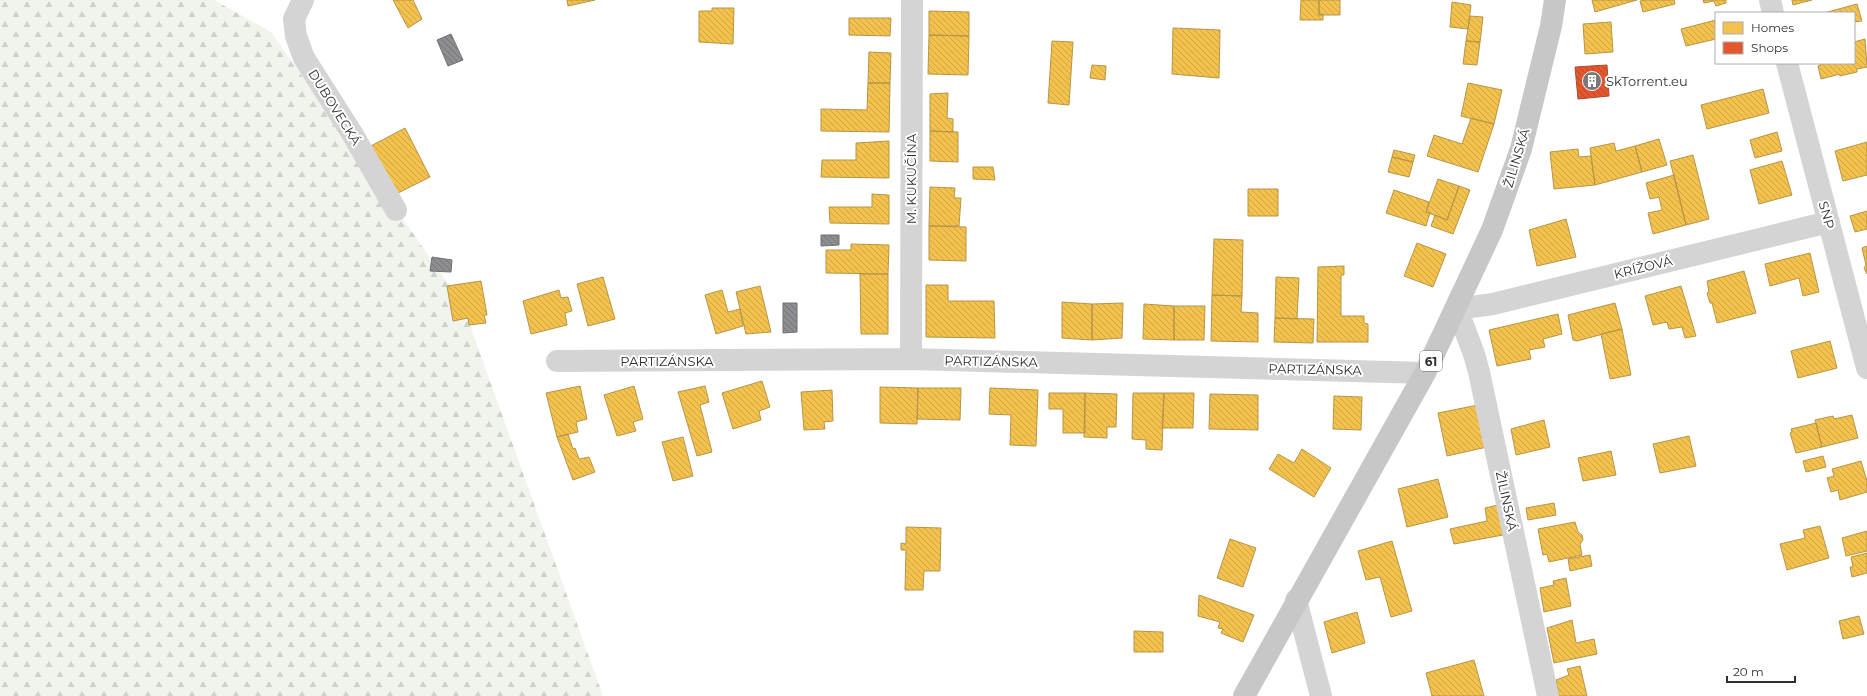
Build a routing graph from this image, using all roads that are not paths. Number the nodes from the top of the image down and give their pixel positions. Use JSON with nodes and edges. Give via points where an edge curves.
{"nodes":[{"id":1,"x":303,"y":0,"type":"edge"},
{"id":2,"x":912,"y":0,"type":"edge"},
{"id":3,"x":1555,"y":0,"type":"edge"},
{"id":4,"x":1770,"y":0,"type":"edge"},
{"id":5,"x":1773,"y":12,"type":"edge"},
{"id":6,"x":1787,"y":64,"type":"edge"},
{"id":7,"x":396,"y":210,"type":"dead end"},
{"id":8,"x":1829,"y":222,"type":"junction"},
{"id":9,"x":1457,"y":308,"type":"junction"},
{"id":10,"x":911,"y":359,"type":"junction"},
{"id":11,"x":557,"y":361,"type":"dead end"},
{"id":12,"x":1867,"y":368,"type":"edge"},
{"id":13,"x":1425,"y":373,"type":"junction"},
{"id":14,"x":1296,"y":600,"type":"junction"},
{"id":15,"x":1244,"y":696,"type":"edge"},
{"id":16,"x":1321,"y":696,"type":"edge"},
{"id":17,"x":1548,"y":696,"type":"edge"}],
"edges":[{"from":1,"to":7,"type":"street","name":"DUBOVECKÁ","via":[[294,19],[296,36],[304,58],[353,135]]},
{"from":2,"to":10,"type":"street","name":"M. KUKUČÍNA"},
{"from":3,"to":9,"type":"main road","name":"ŽILINSKÁ","number":"61","via":[[1521,149],[1492,230]]},
{"from":4,"to":5,"type":"street"},
{"from":6,"to":8,"type":"street","name":"SNP"},
{"from":8,"to":9,"type":"street","name":"KRÍŽOVÁ","via":[[1493,304]]},
{"from":8,"to":12,"type":"street","name":"SNP"},
{"from":9,"to":13,"type":"main road","name":"ŽILINSKÁ","number":"61"},
{"from":9,"to":17,"type":"street","name":"ŽILINSKÁ","via":[[1480,372]]},
{"from":10,"to":11,"type":"street","name":"PARTIZÁNSKA"},
{"from":10,"to":13,"type":"street","name":"PARTIZÁNSKA"},
{"from":13,"to":14,"type":"main road","name":"ŽILINSKÁ","number":"61"},
{"from":14,"to":15,"type":"main road","name":"ŽILINSKÁ","number":"61"},
{"from":14,"to":16,"type":"street"}]}
